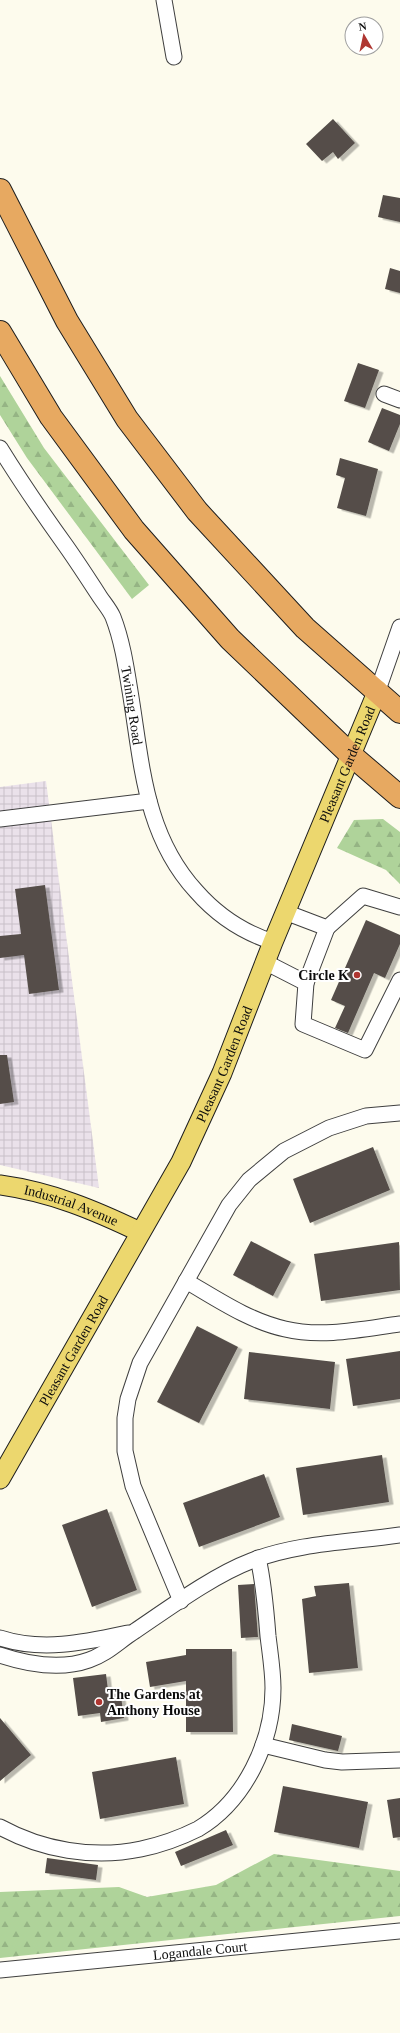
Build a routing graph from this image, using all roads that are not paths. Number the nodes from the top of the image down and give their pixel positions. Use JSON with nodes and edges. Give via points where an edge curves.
{"nodes":[{"id":1,"x":164,"y":0,"type":"edge"},
{"id":2,"x":174,"y":56,"type":"dead end"},
{"id":3,"x":0,"y":190,"type":"edge"},
{"id":4,"x":0,"y":332,"type":"edge"},
{"id":5,"x":384,"y":394,"type":"dead end"},
{"id":6,"x":400,"y":400,"type":"edge"},
{"id":7,"x":0,"y":448,"type":"edge"},
{"id":8,"x":400,"y":627,"type":"edge"},
{"id":9,"x":378,"y":690,"type":"junction"},
{"id":10,"x":400,"y":712,"type":"edge"},
{"id":11,"x":351,"y":755,"type":"junction"},
{"id":12,"x":400,"y":797,"type":"edge"},
{"id":13,"x":149,"y":801,"type":"junction"},
{"id":14,"x":0,"y":819,"type":"edge"},
{"id":15,"x":400,"y":907,"type":"edge"},
{"id":16,"x":285,"y":912,"type":"junction"},
{"id":17,"x":327,"y":928,"type":"junction"},
{"id":18,"x":273,"y":942,"type":"junction"},
{"id":19,"x":265,"y":962,"type":"junction"},
{"id":20,"x":400,"y":980,"type":"edge"},
{"id":21,"x":306,"y":983,"type":"junction"},
{"id":22,"x":400,"y":1113,"type":"edge"},
{"id":23,"x":0,"y":1185,"type":"edge"},
{"id":24,"x":140,"y":1232,"type":"junction"},
{"id":25,"x":186,"y":1281,"type":"junction"},
{"id":26,"x":400,"y":1324,"type":"edge"},
{"id":27,"x":0,"y":1479,"type":"edge"},
{"id":28,"x":400,"y":1535,"type":"edge"},
{"id":29,"x":258,"y":1558,"type":"junction"},
{"id":30,"x":181,"y":1601,"type":"junction"},
{"id":31,"x":133,"y":1631,"type":"junction"},
{"id":32,"x":5,"y":1640,"type":"edge"},
{"id":33,"x":69,"y":1644,"type":"junction"},
{"id":34,"x":3,"y":1656,"type":"edge"},
{"id":35,"x":70,"y":1664,"type":"junction"},
{"id":36,"x":262,"y":1745,"type":"junction"},
{"id":37,"x":400,"y":1760,"type":"edge"},
{"id":38,"x":0,"y":1826,"type":"edge"},
{"id":39,"x":400,"y":1931,"type":"edge"},
{"id":40,"x":0,"y":1970,"type":"edge"}],
"edges":[{"from":1,"to":2,"type":"street"},
{"from":3,"to":9,"type":"highway","via":[[67,321],[137,431],[197,511],[300,622]]},
{"from":4,"to":11,"type":"highway","via":[[51,417],[134,530],[230,640]]},
{"from":5,"to":6,"type":"street"},
{"from":7,"to":13,"type":"street","name":"Twining Road","via":[[31,498],[113,616],[126,662]]},
{"from":8,"to":9,"type":"street","name":"Pleasant Garden Road"},
{"from":9,"to":10,"type":"highway"},
{"from":9,"to":11,"type":"main road","name":"Pleasant Garden Road"},
{"from":11,"to":12,"type":"highway"},
{"from":11,"to":16,"type":"main road","name":"Pleasant Garden Road"},
{"from":13,"to":14,"type":"street"},
{"from":13,"to":18,"type":"street","name":"Twining Road","via":[[166,850],[180,874],[208,905],[234,925],[256,937]]},
{"from":15,"to":17,"type":"street","via":[[363,896]]},
{"from":16,"to":17,"type":"street"},
{"from":16,"to":18,"type":"main road","name":"Pleasant Garden Road"},
{"from":17,"to":21,"type":"street"},
{"from":18,"to":19,"type":"main road","name":"Pleasant Garden Road"},
{"from":19,"to":21,"type":"street"},
{"from":19,"to":24,"type":"main road","name":"Pleasant Garden Road","via":[[222,1073],[181,1162]]},
{"from":20,"to":21,"type":"street","via":[[365,1050],[303,1024]]},
{"from":22,"to":25,"type":"street","via":[[366,1116],[329,1128],[284,1151],[266,1165],[249,1180],[229,1205]]},
{"from":23,"to":24,"type":"main road","name":"Industrial Avenue","via":[[60,1198]]},
{"from":24,"to":27,"type":"main road","name":"Pleasant Garden Road"},
{"from":25,"to":26,"type":"street","via":[[242,1313],[285,1329],[308,1333],[335,1332]]},
{"from":25,"to":30,"type":"street","via":[[133,1380],[124,1434],[128,1469],[133,1486]]},
{"from":28,"to":29,"type":"street","via":[[289,1550]]},
{"from":29,"to":30,"type":"street","via":[[234,1568]]},
{"from":29,"to":36,"type":"street","via":[[263,1580],[273,1688],[268,1727]]},
{"from":30,"to":31,"type":"street"},
{"from":31,"to":33,"type":"street"},
{"from":31,"to":35,"type":"street","via":[[104,1654],[88,1661]]},
{"from":32,"to":33,"type":"street","via":[[49,1646]]},
{"from":32,"to":34,"type":"street"},
{"from":33,"to":35,"type":"street"},
{"from":34,"to":35,"type":"street","via":[[33,1664]]},
{"from":36,"to":37,"type":"street","via":[[342,1762]]},
{"from":36,"to":38,"type":"street","via":[[247,1779],[218,1814],[198,1829],[151,1847],[129,1852],[62,1850],[38,1844]]},
{"from":39,"to":40,"type":"street","name":"Logandale Court"}]}
